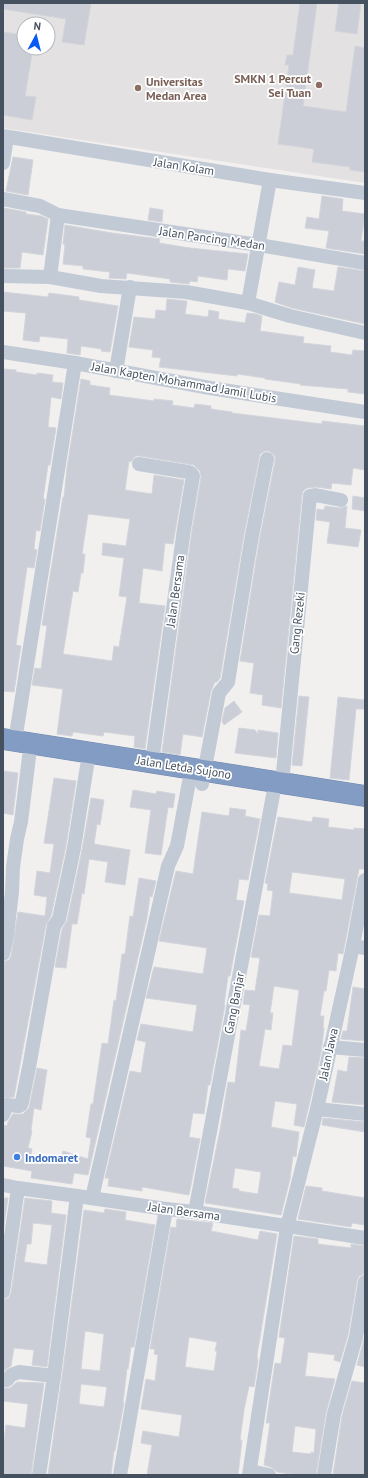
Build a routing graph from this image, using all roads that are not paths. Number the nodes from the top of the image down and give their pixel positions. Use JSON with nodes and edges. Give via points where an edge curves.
{"nodes":[{"id":1,"x":5,"y":137,"type":"edge"},
{"id":2,"x":3,"y":163,"type":"edge"},
{"id":3,"x":270,"y":180,"type":"junction"},
{"id":4,"x":365,"y":193,"type":"edge"},
{"id":5,"x":3,"y":199,"type":"edge"},
{"id":6,"x":58,"y":216,"type":"junction"},
{"id":7,"x":259,"y":245,"type":"junction"},
{"id":8,"x":365,"y":263,"type":"edge"},
{"id":9,"x":3,"y":276,"type":"edge"},
{"id":10,"x":50,"y":277,"type":"junction"},
{"id":11,"x":130,"y":287,"type":"junction"},
{"id":12,"x":248,"y":303,"type":"junction"},
{"id":13,"x":365,"y":333,"type":"edge"},
{"id":14,"x":3,"y":352,"type":"edge"},
{"id":15,"x":75,"y":363,"type":"junction"},
{"id":16,"x":116,"y":371,"type":"junction"},
{"id":17,"x":365,"y":412,"type":"edge"},
{"id":18,"x":267,"y":459,"type":"dead end"},
{"id":19,"x":139,"y":464,"type":"dead end"},
{"id":20,"x":341,"y":500,"type":"dead end"},
{"id":21,"x":7,"y":744,"type":"edge"},
{"id":22,"x":29,"y":757,"type":"junction"},
{"id":23,"x":152,"y":762,"type":"junction"},
{"id":24,"x":87,"y":766,"type":"junction"},
{"id":25,"x":199,"y":779,"type":"junction"},
{"id":26,"x":278,"y":789,"type":"junction"},
{"id":27,"x":365,"y":796,"type":"edge"},
{"id":28,"x":365,"y":810,"type":"edge"},
{"id":29,"x":365,"y":880,"type":"edge"},
{"id":30,"x":359,"y":947,"type":"edge"},
{"id":31,"x":3,"y":954,"type":"edge"},
{"id":32,"x":330,"y":1047,"type":"junction"},
{"id":33,"x":365,"y":1050,"type":"edge"},
{"id":34,"x":317,"y":1109,"type":"junction"},
{"id":35,"x":365,"y":1114,"type":"edge"},
{"id":36,"x":3,"y":1115,"type":"edge"},
{"id":37,"x":3,"y":1185,"type":"edge"},
{"id":38,"x":18,"y":1188,"type":"junction"},
{"id":39,"x":77,"y":1196,"type":"junction"},
{"id":40,"x":92,"y":1198,"type":"junction"},
{"id":41,"x":166,"y":1209,"type":"junction"},
{"id":42,"x":195,"y":1212,"type":"junction"},
{"id":43,"x":287,"y":1227,"type":"junction"},
{"id":44,"x":365,"y":1238,"type":"edge"},
{"id":45,"x":365,"y":1282,"type":"edge"},
{"id":46,"x":3,"y":1292,"type":"edge"},
{"id":47,"x":54,"y":1376,"type":"junction"},
{"id":48,"x":3,"y":1380,"type":"edge"},
{"id":49,"x":250,"y":1473,"type":"edge"},
{"id":50,"x":39,"y":1475,"type":"edge"},
{"id":51,"x":120,"y":1475,"type":"edge"},
{"id":52,"x":269,"y":1475,"type":"edge"},
{"id":53,"x":324,"y":1475,"type":"edge"}],
"edges":[{"from":1,"to":2,"type":"street"},
{"from":1,"to":3,"type":"street","name":"Jalan Kolam"},
{"from":3,"to":4,"type":"street","name":"Jalan Kolam"},
{"from":3,"to":7,"type":"street"},
{"from":5,"to":6,"type":"street","via":[[40,206]]},
{"from":6,"to":7,"type":"street","name":"Jalan Pancing Medan"},
{"from":6,"to":10,"type":"street"},
{"from":7,"to":8,"type":"street","name":"Jalan Pancing Medan"},
{"from":7,"to":12,"type":"street"},
{"from":9,"to":10,"type":"street"},
{"from":10,"to":11,"type":"street","via":[[101,286]]},
{"from":11,"to":12,"type":"street","via":[[186,292]]},
{"from":11,"to":16,"type":"street"},
{"from":12,"to":13,"type":"street","via":[[290,316]]},
{"from":14,"to":15,"type":"street","name":"Jalan Kapten Mohammad Jamil Lubis"},
{"from":15,"to":16,"type":"street","name":"Jalan Kapten Mohammad Jamil Lubis"},
{"from":15,"to":21,"type":"street"},
{"from":16,"to":17,"type":"street","name":"Jalan Kapten Mohammad Jamil Lubis"},
{"from":18,"to":25,"type":"street","via":[[249,548],[228,682],[219,693]]},
{"from":19,"to":23,"type":"street","name":"Jalan Bersama","via":[[188,472],[193,476]]},
{"from":20,"to":26,"type":"street","name":"Gang Rezeki","via":[[315,494],[310,496]]},
{"from":21,"to":22,"type":"highway","name":"Jalan Letda Sujono"},
{"from":21,"to":23,"type":"highway","name":"Jalan Letda Sujono"},
{"from":22,"to":24,"type":"highway","name":"Jalan Letda Sujono"},
{"from":22,"to":31,"type":"street"},
{"from":23,"to":25,"type":"highway","name":"Jalan Letda Sujono"},
{"from":24,"to":25,"type":"highway","name":"Jalan Letda Sujono"},
{"from":24,"to":36,"type":"street","via":[[74,848],[59,919],[54,926],[22,1102],[19,1106],[7,1104]]},
{"from":25,"to":26,"type":"highway","name":"Jalan Letda Sujono"},
{"from":25,"to":40,"type":"street","via":[[168,866]]},
{"from":26,"to":27,"type":"highway","name":"Jalan Letda Sujono"},
{"from":26,"to":28,"type":"highway","name":"Jalan Letda Sujono"},
{"from":26,"to":42,"type":"street","name":"Gang Banjar"},
{"from":29,"to":30,"type":"street","name":"Jalan Jawa"},
{"from":30,"to":32,"type":"street","name":"Jalan Jawa"},
{"from":32,"to":33,"type":"street"},
{"from":32,"to":34,"type":"street","name":"Jalan Jawa"},
{"from":34,"to":35,"type":"street"},
{"from":34,"to":43,"type":"street","name":"Jalan Jawa"},
{"from":37,"to":38,"type":"street","name":"Jalan Bersama"},
{"from":38,"to":39,"type":"street","name":"Jalan Bersama"},
{"from":38,"to":46,"type":"street"},
{"from":39,"to":40,"type":"street","name":"Jalan Bersama"},
{"from":39,"to":47,"type":"street"},
{"from":40,"to":41,"type":"street","name":"Jalan Bersama"},
{"from":41,"to":42,"type":"street","name":"Jalan Bersama"},
{"from":41,"to":51,"type":"street"},
{"from":42,"to":43,"type":"street","name":"Jalan Bersama"},
{"from":43,"to":44,"type":"street","name":"Jalan Bersama"},
{"from":43,"to":49,"type":"street","name":"Jalan Jawa"},
{"from":45,"to":53,"type":"street","via":[[356,1337],[334,1414]]},
{"from":47,"to":48,"type":"street","via":[[19,1372]]},
{"from":47,"to":50,"type":"street"},
{"from":49,"to":52,"type":"street"}]}
